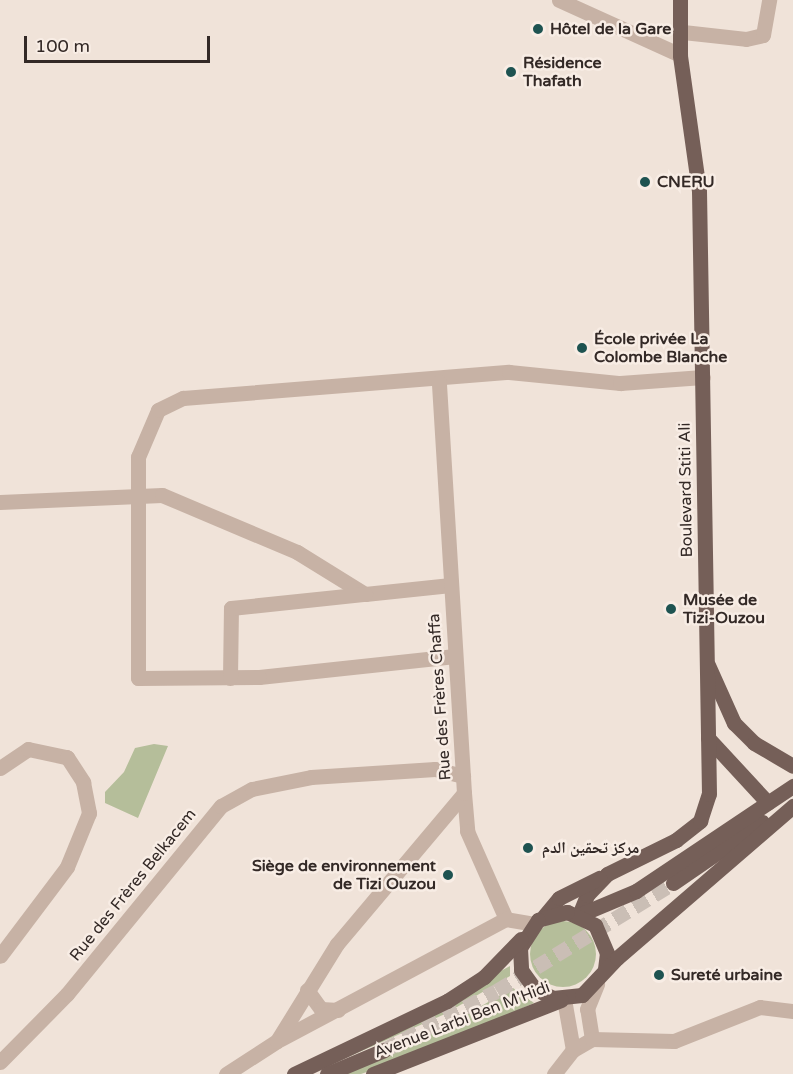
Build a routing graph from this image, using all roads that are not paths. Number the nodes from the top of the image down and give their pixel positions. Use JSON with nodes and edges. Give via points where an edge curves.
{"nodes":[{"id":1,"x":559,"y":0,"type":"edge"},
{"id":2,"x":680,"y":0,"type":"edge"},
{"id":3,"x":769,"y":0,"type":"edge"},
{"id":4,"x":683,"y":32,"type":"junction"},
{"id":5,"x":680,"y":55,"type":"junction"},
{"id":6,"x":703,"y":377,"type":"junction"},
{"id":7,"x":439,"y":382,"type":"junction"},
{"id":8,"x":136,"y":495,"type":"junction"},
{"id":9,"x":0,"y":502,"type":"edge"},
{"id":10,"x":451,"y":585,"type":"junction"},
{"id":11,"x":364,"y":594,"type":"junction"},
{"id":12,"x":705,"y":654,"type":"junction"},
{"id":13,"x":455,"y":656,"type":"junction"},
{"id":14,"x":230,"y":678,"type":"junction"},
{"id":15,"x":708,"y":738,"type":"junction"},
{"id":16,"x":793,"y":766,"type":"edge"},
{"id":17,"x":0,"y":768,"type":"edge"},
{"id":18,"x":463,"y":776,"type":"junction"},
{"id":19,"x":793,"y":786,"type":"edge"},
{"id":20,"x":464,"y":793,"type":"junction"},
{"id":21,"x":768,"y":802,"type":"junction"},
{"id":22,"x":787,"y":810,"type":"edge"},
{"id":23,"x":731,"y":842,"type":"junction"},
{"id":24,"x":607,"y":874,"type":"junction"},
{"id":25,"x":673,"y":883,"type":"tunnel mouth"},
{"id":26,"x":579,"y":915,"type":"junction"},
{"id":27,"x":506,"y":919,"type":"junction"},
{"id":28,"x":533,"y":926,"type":"junction"},
{"id":29,"x":0,"y":956,"type":"edge"},
{"id":30,"x":605,"y":969,"type":"junction"},
{"id":31,"x":597,"y":984,"type":"junction"},
{"id":32,"x":307,"y":990,"type":"junction"},
{"id":33,"x":564,"y":999,"type":"junction"},
{"id":34,"x":338,"y":1010,"type":"junction"},
{"id":35,"x":793,"y":1011,"type":"edge"},
{"id":36,"x":592,"y":1039,"type":"junction"},
{"id":37,"x":277,"y":1041,"type":"junction"},
{"id":38,"x":384,"y":1050,"type":"tunnel mouth"},
{"id":39,"x":573,"y":1050,"type":"junction"},
{"id":40,"x":0,"y":1062,"type":"edge"},
{"id":41,"x":226,"y":1074,"type":"edge"},
{"id":42,"x":294,"y":1074,"type":"edge"},
{"id":43,"x":327,"y":1074,"type":"edge"},
{"id":44,"x":373,"y":1074,"type":"edge"},
{"id":45,"x":554,"y":1074,"type":"edge"}],
"edges":[{"from":1,"to":5,"type":"street"},
{"from":2,"to":4,"type":"main road","name":"Boulevard Stiti Ali"},
{"from":3,"to":4,"type":"street","via":[[763,35],[746,39]]},
{"from":4,"to":5,"type":"main road","name":"Boulevard Stiti Ali"},
{"from":5,"to":6,"type":"main road","name":"Boulevard Stiti Ali","via":[[699,191]]},
{"from":6,"to":7,"type":"street","via":[[620,383],[509,372]]},
{"from":6,"to":12,"type":"main road","name":"Boulevard Stiti Ali"},
{"from":7,"to":8,"type":"street","via":[[183,398],[158,410],[146,433],[138,457]]},
{"from":7,"to":10,"type":"street","name":"Rue des Frères Chaffa"},
{"from":8,"to":9,"type":"street"},
{"from":8,"to":11,"type":"street","via":[[162,495],[189,503],[297,552]]},
{"from":8,"to":14,"type":"street","via":[[138,678]]},
{"from":10,"to":11,"type":"street"},
{"from":10,"to":13,"type":"street","name":"Rue des Frères Chaffa"},
{"from":11,"to":14,"type":"street","via":[[231,608]]},
{"from":12,"to":15,"type":"main road","name":"Boulevard Stiti Ali"},
{"from":12,"to":16,"type":"main road","via":[[725,712],[754,743]]},
{"from":13,"to":14,"type":"street"},
{"from":13,"to":18,"type":"street","name":"Rue des Frères Chaffa"},
{"from":15,"to":21,"type":"main road"},
{"from":15,"to":24,"type":"main road","name":"Boulevard Stiti Ali","via":[[709,794],[700,821],[676,840]]},
{"from":17,"to":29,"type":"street","via":[[28,749],[66,757],[83,782],[89,813],[68,867]]},
{"from":18,"to":20,"type":"street","name":"Rue des Frères Chaffa"},
{"from":18,"to":40,"type":"street","name":"Rue des Frères Belkacem","via":[[435,769],[311,777],[252,789],[221,806],[67,994]]},
{"from":19,"to":21,"type":"main road"},
{"from":20,"to":27,"type":"street","via":[[467,831]]},
{"from":20,"to":32,"type":"street","name":"Rue des Frères Chaffa","via":[[337,944]]},
{"from":21,"to":23,"type":"main road"},
{"from":21,"to":26,"type":"main road","via":[[636,891]]},
{"from":22,"to":23,"type":"main road"},
{"from":22,"to":30,"type":"main road"},
{"from":23,"to":25,"type":"main road"},
{"from":24,"to":26,"type":"main road","name":"Boulevard Stiti Ali","via":[[587,896]]},
{"from":24,"to":28,"type":"main road","name":"Avenue Larbi Ben M'Hidi","via":[[559,898]]},
{"from":26,"to":28,"type":"main road"},
{"from":26,"to":30,"type":"main road","via":[[604,938]]},
{"from":27,"to":28,"type":"street"},
{"from":27,"to":34,"type":"street"},
{"from":28,"to":33,"type":"main road","via":[[519,959],[526,980],[543,994]]},
{"from":28,"to":42,"type":"main road","name":"Avenue Larbi Ben M'Hidi","via":[[492,970],[447,1001]]},
{"from":30,"to":31,"type":"main road"},
{"from":31,"to":33,"type":"main road"},
{"from":31,"to":36,"type":"street","via":[[587,1009]]},
{"from":32,"to":34,"type":"street","via":[[321,1009]]},
{"from":32,"to":37,"type":"street","name":"Rue des Frères Chaffa"},
{"from":33,"to":39,"type":"street"},
{"from":33,"to":44,"type":"main road","name":"Avenue Larbi Ben M'Hidi"},
{"from":34,"to":37,"type":"street"},
{"from":35,"to":36,"type":"street","via":[[760,1007],[674,1041]]},
{"from":36,"to":39,"type":"street"},
{"from":37,"to":41,"type":"street","name":"Rue des Frères Chaffa"},
{"from":38,"to":43,"type":"main road","name":"Avenue Larbi Ben M'Hidi"},
{"from":39,"to":45,"type":"street"}]}
